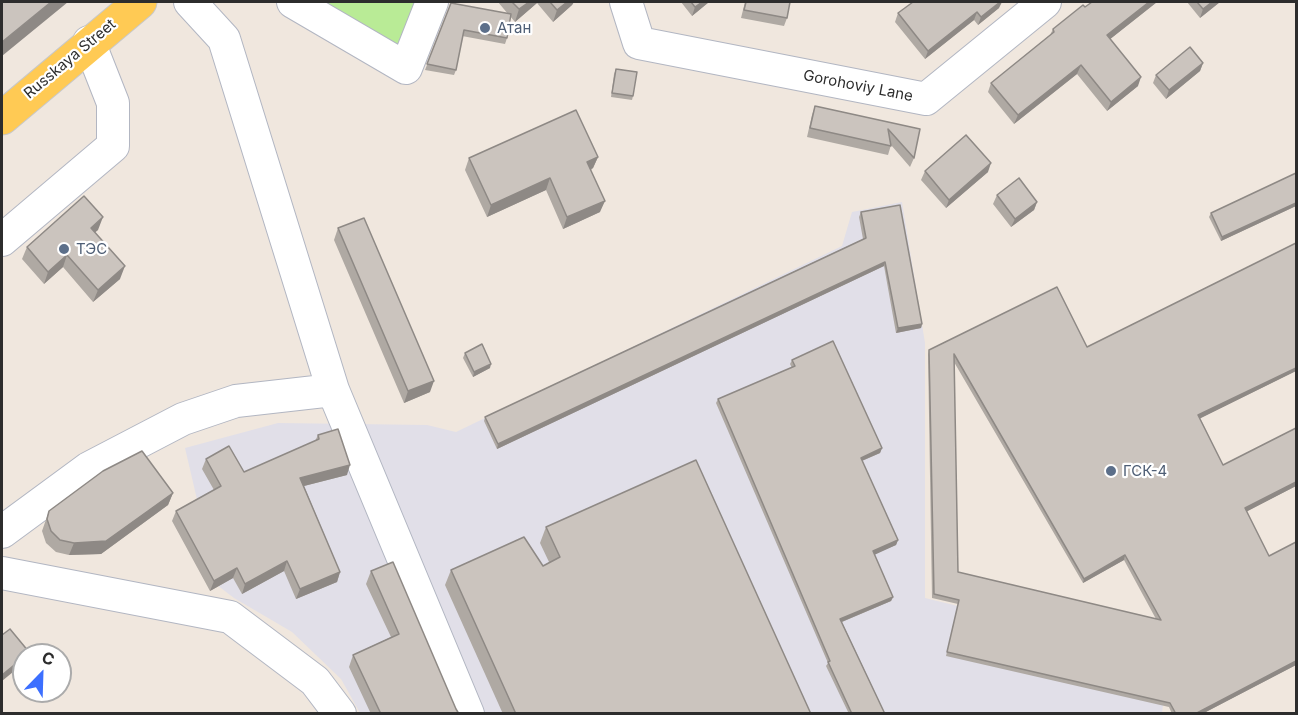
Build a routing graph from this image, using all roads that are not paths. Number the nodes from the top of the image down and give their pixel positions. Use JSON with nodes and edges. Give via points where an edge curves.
{"nodes":[{"id":1,"x":140,"y":2,"type":"edge"},
{"id":2,"x":190,"y":2,"type":"edge"},
{"id":3,"x":293,"y":2,"type":"edge"},
{"id":4,"x":432,"y":2,"type":"edge"},
{"id":5,"x":626,"y":2,"type":"edge"},
{"id":6,"x":1045,"y":2,"type":"edge"},
{"id":7,"x":89,"y":42,"type":"junction"},
{"id":8,"x":2,"y":117,"type":"edge"},
{"id":9,"x":2,"y":240,"type":"edge"},
{"id":10,"x":333,"y":390,"type":"junction"},
{"id":11,"x":2,"y":532,"type":"edge"},
{"id":12,"x":2,"y":573,"type":"edge"},
{"id":13,"x":340,"y":714,"type":"edge"},
{"id":14,"x":468,"y":714,"type":"edge"}],
"edges":[{"from":1,"to":7,"type":"main road","name":"Russkaya Street"},
{"from":2,"to":10,"type":"street","via":[[224,39]]},
{"from":3,"to":4,"type":"street","via":[[406,68]]},
{"from":5,"to":6,"type":"street","name":"Gorohoviy Lane","via":[[639,43],[926,99]]},
{"from":7,"to":8,"type":"main road","name":"Russkaya Street"},
{"from":7,"to":9,"type":"street","via":[[112,103],[113,146]]},
{"from":10,"to":11,"type":"street","via":[[236,401],[183,419],[89,468]]},
{"from":10,"to":14,"type":"street"},
{"from":12,"to":13,"type":"street","via":[[230,617],[315,681]]}]}
